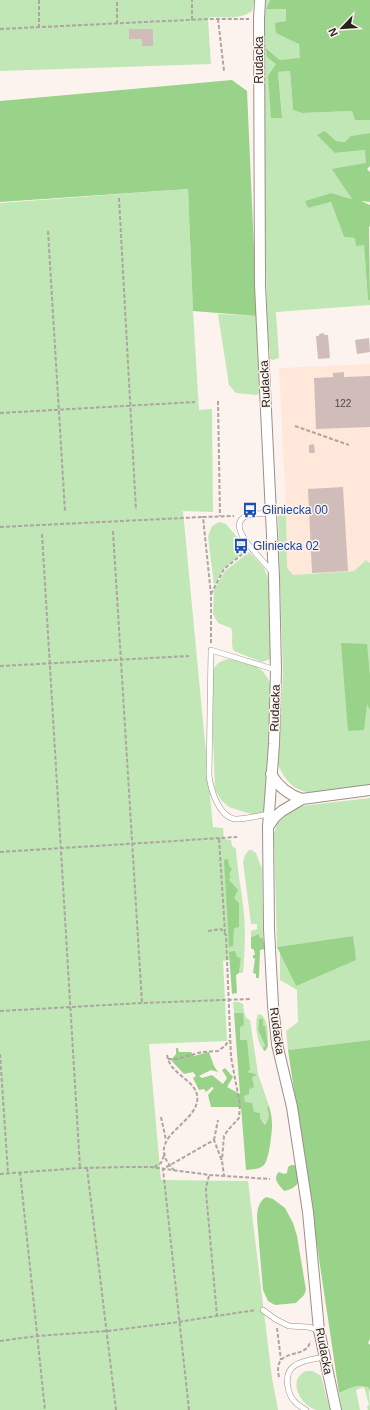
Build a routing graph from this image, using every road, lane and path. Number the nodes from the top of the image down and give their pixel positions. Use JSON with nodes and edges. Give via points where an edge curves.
{"nodes":[{"id":1,"x":39,"y":0,"type":"edge"},
{"id":2,"x":117,"y":0,"type":"edge"},
{"id":3,"x":192,"y":0,"type":"edge"},
{"id":4,"x":260,"y":0,"type":"edge"},
{"id":5,"x":218,"y":19,"type":"junction"},
{"id":6,"x":259,"y":19,"type":"junction"},
{"id":7,"x":192,"y":20,"type":"junction"},
{"id":8,"x":117,"y":24,"type":"junction"},
{"id":9,"x":39,"y":28,"type":"junction"},
{"id":10,"x":0,"y":30,"type":"edge"},
{"id":11,"x":224,"y":71,"type":"dead end"},
{"id":12,"x":119,"y":198,"type":"dead end"},
{"id":13,"x":48,"y":231,"type":"dead end"},
{"id":14,"x":218,"y":401,"type":"dead end"},
{"id":15,"x":195,"y":402,"type":"dead end"},
{"id":16,"x":130,"y":406,"type":"junction"},
{"id":17,"x":58,"y":410,"type":"junction"},
{"id":18,"x":0,"y":413,"type":"edge"},
{"id":19,"x":295,"y":426,"type":"dead end"},
{"id":20,"x":349,"y":445,"type":"dead end"},
{"id":21,"x":136,"y":510,"type":"dead end"},
{"id":22,"x":66,"y":512,"type":"dead end"},
{"id":23,"x":271,"y":513,"type":"junction"},
{"id":24,"x":203,"y":516,"type":"junction"},
{"id":25,"x":220,"y":516,"type":"junction"},
{"id":26,"x":247,"y":516,"type":"junction"},
{"id":27,"x":0,"y":527,"type":"edge"},
{"id":28,"x":113,"y":531,"type":"dead end"},
{"id":29,"x":42,"y":534,"type":"dead end"},
{"id":30,"x":251,"y":548,"type":"junction"},
{"id":31,"x":274,"y":577,"type":"junction"},
{"id":32,"x":211,"y":595,"type":"junction"},
{"id":33,"x":211,"y":650,"type":"junction"},
{"id":34,"x":189,"y":656,"type":"dead end"},
{"id":35,"x":121,"y":660,"type":"junction"},
{"id":36,"x":48,"y":663,"type":"junction"},
{"id":37,"x":0,"y":666,"type":"edge"},
{"id":38,"x":276,"y":670,"type":"junction"},
{"id":39,"x":271,"y":774,"type":"junction"},
{"id":40,"x":370,"y":790,"type":"edge"},
{"id":41,"x":302,"y":799,"type":"junction"},
{"id":42,"x":269,"y":814,"type":"junction"},
{"id":43,"x":268,"y":827,"type":"junction"},
{"id":44,"x":237,"y":838,"type":"dead end"},
{"id":45,"x":219,"y":839,"type":"junction"},
{"id":46,"x":132,"y":844,"type":"junction"},
{"id":47,"x":60,"y":848,"type":"junction"},
{"id":48,"x":0,"y":852,"type":"edge"},
{"id":49,"x":208,"y":931,"type":"dead end"},
{"id":50,"x":225,"y":933,"type":"junction"},
{"id":51,"x":250,"y":999,"type":"dead end"},
{"id":52,"x":228,"y":1000,"type":"junction"},
{"id":53,"x":142,"y":1003,"type":"junction"},
{"id":54,"x":71,"y":1008,"type":"junction"},
{"id":55,"x":0,"y":1011,"type":"edge"},
{"id":56,"x":230,"y":1039,"type":"junction"},
{"id":57,"x":0,"y":1054,"type":"edge"},
{"id":58,"x":167,"y":1055,"type":"dead end"},
{"id":59,"x":168,"y":1059,"type":"junction"},
{"id":60,"x":161,"y":1117,"type":"dead end"},
{"id":61,"x":218,"y":1120,"type":"dead end"},
{"id":62,"x":214,"y":1140,"type":"junction"},
{"id":63,"x":166,"y":1141,"type":"junction"},
{"id":64,"x":165,"y":1153,"type":"junction"},
{"id":65,"x":222,"y":1161,"type":"junction"},
{"id":66,"x":170,"y":1165,"type":"junction"},
{"id":67,"x":80,"y":1168,"type":"junction"},
{"id":68,"x":87,"y":1168,"type":"junction"},
{"id":69,"x":153,"y":1168,"type":"junction"},
{"id":70,"x":163,"y":1169,"type":"junction"},
{"id":71,"x":20,"y":1172,"type":"junction"},
{"id":72,"x":176,"y":1172,"type":"junction"},
{"id":73,"x":8,"y":1173,"type":"junction"},
{"id":74,"x":0,"y":1174,"type":"edge"},
{"id":75,"x":210,"y":1175,"type":"junction"},
{"id":76,"x":224,"y":1176,"type":"junction"},
{"id":77,"x":270,"y":1179,"type":"dead end"},
{"id":78,"x":263,"y":1310,"type":"joint"},
{"id":79,"x":217,"y":1316,"type":"junction"},
{"id":80,"x":275,"y":1319,"type":"junction"},
{"id":81,"x":179,"y":1322,"type":"junction"},
{"id":82,"x":319,"y":1330,"type":"junction"},
{"id":83,"x":107,"y":1331,"type":"junction"},
{"id":84,"x":37,"y":1336,"type":"junction"},
{"id":85,"x":0,"y":1341,"type":"edge"},
{"id":86,"x":324,"y":1357,"type":"junction"},
{"id":87,"x":281,"y":1360,"type":"dead end"},
{"id":88,"x":45,"y":1410,"type":"edge"},
{"id":89,"x":116,"y":1410,"type":"edge"},
{"id":90,"x":189,"y":1410,"type":"edge"},
{"id":91,"x":306,"y":1410,"type":"edge"},
{"id":92,"x":336,"y":1410,"type":"edge"}],
"edges":[{"from":1,"to":9,"type":"path"},
{"from":2,"to":8,"type":"path"},
{"from":3,"to":7,"type":"path"},
{"from":4,"to":6,"type":"street","name":"Rudacka"},
{"from":5,"to":6,"type":"path"},
{"from":5,"to":7,"type":"path"},
{"from":5,"to":11,"type":"path"},
{"from":6,"to":23,"type":"street","name":"Rudacka","via":[[260,285]]},
{"from":7,"to":8,"type":"path"},
{"from":8,"to":9,"type":"path"},
{"from":9,"to":10,"type":"path"},
{"from":12,"to":16,"type":"path"},
{"from":13,"to":17,"type":"path"},
{"from":14,"to":25,"type":"path"},
{"from":15,"to":16,"type":"path"},
{"from":16,"to":17,"type":"path"},
{"from":16,"to":21,"type":"path"},
{"from":17,"to":18,"type":"path"},
{"from":17,"to":22,"type":"path"},
{"from":19,"to":20,"type":"path"},
{"from":23,"to":26,"type":"lane"},
{"from":23,"to":31,"type":"street","name":"Rudacka"},
{"from":24,"to":25,"type":"path"},
{"from":24,"to":27,"type":"path"},
{"from":24,"to":32,"type":"path"},
{"from":25,"to":26,"type":"path"},
{"from":26,"to":30,"type":"lane","via":[[241,522],[240,530]]},
{"from":28,"to":35,"type":"path"},
{"from":29,"to":36,"type":"path"},
{"from":30,"to":31,"type":"lane","via":[[270,568]]},
{"from":30,"to":32,"type":"path","via":[[224,569]]},
{"from":31,"to":38,"type":"street","name":"Rudacka"},
{"from":32,"to":33,"type":"path"},
{"from":33,"to":38,"type":"lane"},
{"from":33,"to":42,"type":"lane","via":[[209,776],[214,796],[225,814],[235,819]]},
{"from":34,"to":35,"type":"path"},
{"from":35,"to":36,"type":"path"},
{"from":35,"to":46,"type":"path"},
{"from":36,"to":37,"type":"path"},
{"from":36,"to":47,"type":"path"},
{"from":38,"to":39,"type":"street","name":"Rudacka"},
{"from":39,"to":41,"type":"street","via":[[285,790]]},
{"from":39,"to":42,"type":"street","name":"Rudacka"},
{"from":40,"to":41,"type":"street"},
{"from":41,"to":43,"type":"street","via":[[282,811]]},
{"from":42,"to":43,"type":"street","name":"Rudacka"},
{"from":43,"to":82,"type":"street","name":"Rudacka","via":[[273,1015],[292,1107],[308,1212]]},
{"from":44,"to":45,"type":"path"},
{"from":45,"to":46,"type":"path"},
{"from":45,"to":50,"type":"path"},
{"from":46,"to":47,"type":"path"},
{"from":46,"to":53,"type":"path"},
{"from":47,"to":48,"type":"path"},
{"from":47,"to":54,"type":"path"},
{"from":49,"to":50,"type":"path","via":[[221,929]]},
{"from":50,"to":52,"type":"path"},
{"from":51,"to":52,"type":"path"},
{"from":52,"to":53,"type":"path"},
{"from":52,"to":56,"type":"path"},
{"from":53,"to":54,"type":"path"},
{"from":54,"to":55,"type":"path"},
{"from":54,"to":67,"type":"path"},
{"from":56,"to":59,"type":"path","via":[[218,1051]]},
{"from":56,"to":65,"type":"path","via":[[240,1105],[239,1118],[224,1136]]},
{"from":57,"to":73,"type":"path"},
{"from":58,"to":59,"type":"path"},
{"from":59,"to":63,"type":"path","via":[[173,1068],[194,1087],[197,1098],[196,1107]]},
{"from":60,"to":63,"type":"path"},
{"from":61,"to":62,"type":"path"},
{"from":62,"to":65,"type":"path"},
{"from":62,"to":66,"type":"path"},
{"from":63,"to":64,"type":"path"},
{"from":64,"to":66,"type":"path"},
{"from":64,"to":69,"type":"path","via":[[161,1163]]},
{"from":65,"to":76,"type":"path"},
{"from":66,"to":70,"type":"path"},
{"from":66,"to":72,"type":"path"},
{"from":67,"to":68,"type":"path"},
{"from":67,"to":71,"type":"path"},
{"from":68,"to":69,"type":"path"},
{"from":68,"to":83,"type":"path"},
{"from":69,"to":70,"type":"path"},
{"from":70,"to":72,"type":"path"},
{"from":70,"to":81,"type":"path"},
{"from":71,"to":73,"type":"path"},
{"from":71,"to":84,"type":"path"},
{"from":72,"to":75,"type":"path"},
{"from":73,"to":74,"type":"path"},
{"from":75,"to":76,"type":"path"},
{"from":75,"to":79,"type":"path","via":[[206,1192]]},
{"from":76,"to":77,"type":"path"},
{"from":78,"to":79,"type":"path"},
{"from":78,"to":80,"type":"lane"},
{"from":79,"to":81,"type":"path"},
{"from":80,"to":82,"type":"lane","via":[[289,1326]]},
{"from":80,"to":87,"type":"path"},
{"from":81,"to":83,"type":"path"},
{"from":81,"to":90,"type":"path"},
{"from":82,"to":86,"type":"street","name":"Rudacka"},
{"from":83,"to":84,"type":"path"},
{"from":83,"to":89,"type":"path"},
{"from":84,"to":85,"type":"path"},
{"from":84,"to":88,"type":"path"},
{"from":86,"to":91,"type":"lane","via":[[304,1362],[290,1370],[288,1387],[291,1395],[295,1402]]},
{"from":86,"to":92,"type":"street","name":"Rudacka"}]}
